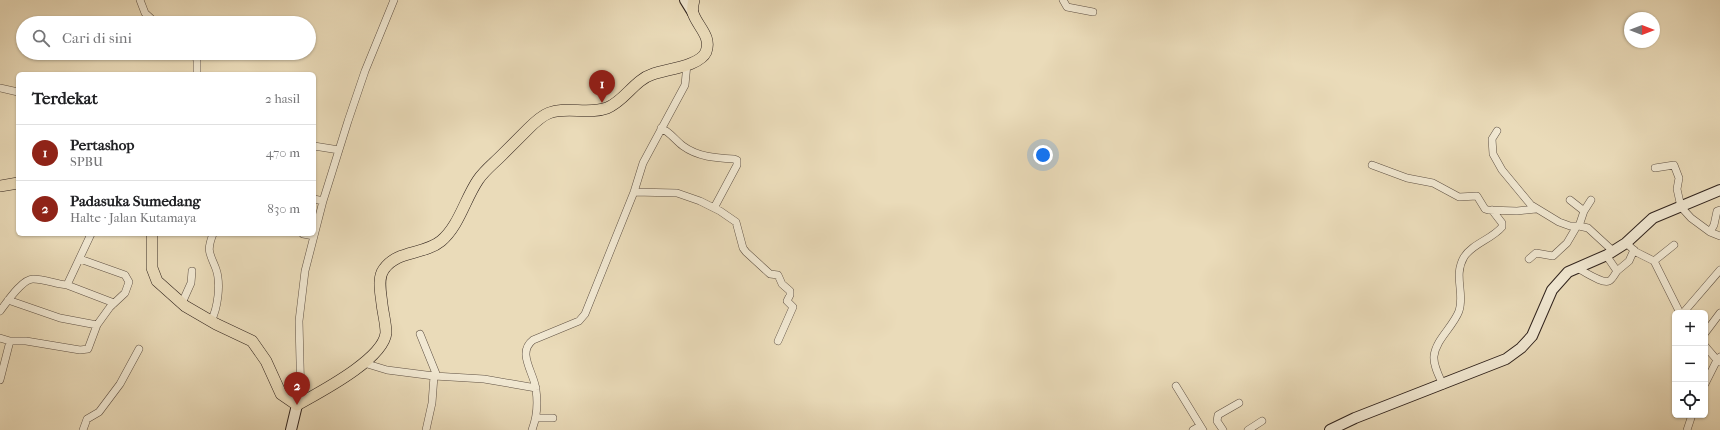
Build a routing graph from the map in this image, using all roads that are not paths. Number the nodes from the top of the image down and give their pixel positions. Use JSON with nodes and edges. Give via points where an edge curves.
{"nodes":[{"id":1,"x":140,"y":0,"type":"edge"},
{"id":2,"x":394,"y":0,"type":"edge"},
{"id":3,"x":685,"y":0,"type":"edge"},
{"id":4,"x":694,"y":0,"type":"edge"},
{"id":5,"x":1062,"y":0,"type":"edge"},
{"id":6,"x":1093,"y":12,"type":"dead end"},
{"id":7,"x":693,"y":13,"type":"junction"},
{"id":8,"x":148,"y":16,"type":"edge"},
{"id":9,"x":197,"y":60,"type":"edge"},
{"id":10,"x":687,"y":64,"type":"junction"},
{"id":11,"x":197,"y":72,"type":"edge"},
{"id":12,"x":0,"y":88,"type":"edge"},
{"id":13,"x":16,"y":92,"type":"edge"},
{"id":14,"x":661,"y":128,"type":"junction"},
{"id":15,"x":1497,"y":131,"type":"dead end"},
{"id":16,"x":316,"y":146,"type":"edge"},
{"id":17,"x":338,"y":150,"type":"junction"},
{"id":18,"x":1372,"y":165,"type":"dead end"},
{"id":19,"x":1655,"y":168,"type":"dead end"},
{"id":20,"x":16,"y":183,"type":"edge"},
{"id":21,"x":0,"y":186,"type":"edge"},
{"id":22,"x":1720,"y":190,"type":"edge"},
{"id":23,"x":634,"y":192,"type":"junction"},
{"id":24,"x":316,"y":199,"type":"edge"},
{"id":25,"x":323,"y":200,"type":"junction"},
{"id":26,"x":1570,"y":200,"type":"dead end"},
{"id":27,"x":1591,"y":200,"type":"dead end"},
{"id":28,"x":1681,"y":207,"type":"junction"},
{"id":29,"x":717,"y":209,"type":"junction"},
{"id":30,"x":1536,"y":209,"type":"junction"},
{"id":31,"x":1492,"y":210,"type":"junction"},
{"id":32,"x":1584,"y":210,"type":"junction"},
{"id":33,"x":1720,"y":210,"type":"edge"},
{"id":34,"x":1578,"y":226,"type":"junction"},
{"id":35,"x":316,"y":228,"type":"edge"},
{"id":36,"x":1710,"y":232,"type":"junction"},
{"id":37,"x":89,"y":236,"type":"edge"},
{"id":38,"x":152,"y":236,"type":"edge"},
{"id":39,"x":212,"y":236,"type":"edge"},
{"id":40,"x":314,"y":236,"type":"edge"},
{"id":41,"x":1720,"y":236,"type":"edge"},
{"id":42,"x":1674,"y":245,"type":"dead end"},
{"id":43,"x":1630,"y":246,"type":"junction"},
{"id":44,"x":1610,"y":253,"type":"junction"},
{"id":45,"x":80,"y":259,"type":"junction"},
{"id":46,"x":1529,"y":259,"type":"dead end"},
{"id":47,"x":1654,"y":261,"type":"junction"},
{"id":48,"x":1576,"y":268,"type":"junction"},
{"id":49,"x":1720,"y":270,"type":"edge"},
{"id":50,"x":192,"y":271,"type":"dead end"},
{"id":51,"x":1617,"y":272,"type":"junction"},
{"id":52,"x":67,"y":286,"type":"junction"},
{"id":53,"x":8,"y":300,"type":"junction"},
{"id":54,"x":182,"y":303,"type":"junction"},
{"id":55,"x":114,"y":304,"type":"junction"},
{"id":56,"x":1680,"y":310,"type":"edge"},
{"id":57,"x":1685,"y":310,"type":"edge"},
{"id":58,"x":0,"y":311,"type":"edge"},
{"id":59,"x":1720,"y":313,"type":"edge"},
{"id":60,"x":211,"y":321,"type":"junction"},
{"id":61,"x":97,"y":325,"type":"junction"},
{"id":62,"x":1708,"y":329,"type":"edge"},
{"id":63,"x":420,"y":334,"type":"dead end"},
{"id":64,"x":0,"y":338,"type":"edge"},
{"id":65,"x":10,"y":341,"type":"junction"},
{"id":66,"x":778,"y":341,"type":"dead end"},
{"id":67,"x":139,"y":349,"type":"dead end"},
{"id":68,"x":1708,"y":349,"type":"edge"},
{"id":69,"x":1719,"y":359,"type":"edge"},
{"id":70,"x":364,"y":363,"type":"junction"},
{"id":71,"x":436,"y":376,"type":"junction"},
{"id":72,"x":0,"y":380,"type":"edge"},
{"id":73,"x":1706,"y":382,"type":"edge"},
{"id":74,"x":1442,"y":385,"type":"junction"},
{"id":75,"x":1176,"y":386,"type":"dead end"},
{"id":76,"x":536,"y":388,"type":"junction"},
{"id":77,"x":1239,"y":403,"type":"dead end"},
{"id":78,"x":299,"y":404,"type":"junction"},
{"id":79,"x":536,"y":418,"type":"junction"},
{"id":80,"x":553,"y":418,"type":"dead end"},
{"id":81,"x":1691,"y":418,"type":"edge"},
{"id":82,"x":1262,"y":421,"type":"dead end"},
{"id":83,"x":1202,"y":428,"type":"edge"},
{"id":84,"x":534,"y":429,"type":"edge"},
{"id":85,"x":83,"y":430,"type":"edge"},
{"id":86,"x":291,"y":430,"type":"edge"},
{"id":87,"x":426,"y":430,"type":"edge"},
{"id":88,"x":1193,"y":430,"type":"edge"},
{"id":89,"x":1223,"y":430,"type":"edge"},
{"id":90,"x":1248,"y":430,"type":"edge"},
{"id":91,"x":1330,"y":430,"type":"edge"},
{"id":92,"x":1687,"y":430,"type":"edge"}],
"edges":[{"from":1,"to":8,"type":"street"},
{"from":2,"to":17,"type":"street","via":[[365,71]]},
{"from":3,"to":7,"type":"street"},
{"from":4,"to":7,"type":"main road"},
{"from":5,"to":6,"type":"street","via":[[1067,7]]},
{"from":7,"to":10,"type":"main road","via":[[704,33],[707,50],[701,58]]},
{"from":9,"to":11,"type":"street"},
{"from":10,"to":14,"type":"street","via":[[685,85]]},
{"from":10,"to":70,"type":"main road","via":[[652,74],[605,109],[548,113],[528,129],[481,175],[443,239],[427,248],[400,257],[389,263],[382,271],[380,288],[386,333],[379,347]]},
{"from":12,"to":13,"type":"street"},
{"from":14,"to":23,"type":"street","via":[[643,163]]},
{"from":14,"to":29,"type":"street","via":[[685,147],[700,154],[737,160]]},
{"from":15,"to":30,"type":"street","via":[[1492,139],[1493,154],[1502,170]]},
{"from":16,"to":17,"type":"street"},
{"from":17,"to":25,"type":"street"},
{"from":18,"to":31,"type":"street","via":[[1432,184],[1459,197],[1477,196],[1485,208]]},
{"from":19,"to":28,"type":"street","via":[[1674,165],[1679,178],[1677,189]]},
{"from":20,"to":21,"type":"main road"},
{"from":22,"to":28,"type":"street"},
{"from":23,"to":29,"type":"street","via":[[677,193]]},
{"from":23,"to":76,"type":"street","via":[[585,314],[579,321],[533,340],[528,345],[526,360]]},
{"from":24,"to":25,"type":"street"},
{"from":25,"to":35,"type":"street"},
{"from":26,"to":32,"type":"street"},
{"from":27,"to":32,"type":"street"},
{"from":28,"to":36,"type":"street"},
{"from":28,"to":43,"type":"street","via":[[1653,218]]},
{"from":29,"to":66,"type":"street","via":[[736,222],[746,252],[770,274],[778,276],[790,291],[787,301],[793,307]]},
{"from":30,"to":31,"type":"street"},
{"from":30,"to":34,"type":"street","via":[[1559,222]]},
{"from":31,"to":74,"type":"street","via":[[1502,222],[1502,227],[1463,259],[1459,272],[1459,311],[1435,350],[1434,361]]},
{"from":32,"to":34,"type":"street"},
{"from":33,"to":36,"type":"street","via":[[1717,211]]},
{"from":34,"to":44,"type":"street","via":[[1591,230]]},
{"from":34,"to":46,"type":"street","via":[[1567,243],[1553,256],[1536,253]]},
{"from":36,"to":41,"type":"street"},
{"from":37,"to":45,"type":"street"},
{"from":38,"to":54,"type":"main road","via":[[153,274],[160,285]]},
{"from":39,"to":60,"type":"street","via":[[208,251],[216,272],[218,298]]},
{"from":40,"to":78,"type":"street","via":[[305,271],[299,321]]},
{"from":42,"to":47,"type":"street"},
{"from":43,"to":44,"type":"street"},
{"from":43,"to":47,"type":"street"},
{"from":43,"to":51,"type":"street","via":[[1629,261]]},
{"from":44,"to":48,"type":"street"},
{"from":44,"to":51,"type":"street"},
{"from":45,"to":52,"type":"street"},
{"from":45,"to":55,"type":"street","via":[[127,276],[127,290]]},
{"from":47,"to":56,"type":"street"},
{"from":48,"to":51,"type":"street","via":[[1607,282]]},
{"from":48,"to":74,"type":"street","via":[[1556,284],[1532,336],[1521,348],[1501,362]]},
{"from":49,"to":57,"type":"street"},
{"from":50,"to":54,"type":"street","via":[[191,283]]},
{"from":52,"to":53,"type":"street","via":[[32,279],[23,284]]},
{"from":52,"to":55,"type":"street"},
{"from":53,"to":58,"type":"street"},
{"from":53,"to":61,"type":"street","via":[[60,318]]},
{"from":54,"to":60,"type":"main road"},
{"from":55,"to":61,"type":"street"},
{"from":59,"to":62,"type":"street"},
{"from":60,"to":78,"type":"main road","via":[[256,345],[281,394]]},
{"from":61,"to":65,"type":"street","via":[[86,350]]},
{"from":63,"to":71,"type":"street"},
{"from":64,"to":65,"type":"street"},
{"from":65,"to":72,"type":"street"},
{"from":67,"to":85,"type":"street","via":[[120,384],[99,412],[87,419]]},
{"from":68,"to":69,"type":"street"},
{"from":69,"to":73,"type":"street"},
{"from":70,"to":71,"type":"street","via":[[387,370]]},
{"from":70,"to":78,"type":"main road"},
{"from":71,"to":76,"type":"street","via":[[484,379]]},
{"from":71,"to":87,"type":"street"},
{"from":74,"to":91,"type":"street"},
{"from":75,"to":83,"type":"street"},
{"from":76,"to":79,"type":"street"},
{"from":77,"to":89,"type":"street","via":[[1218,415],[1217,421]]},
{"from":78,"to":86,"type":"street"},
{"from":79,"to":80,"type":"street"},
{"from":79,"to":84,"type":"street"},
{"from":81,"to":92,"type":"street"},
{"from":82,"to":90,"type":"street"},
{"from":83,"to":88,"type":"street"}]}
